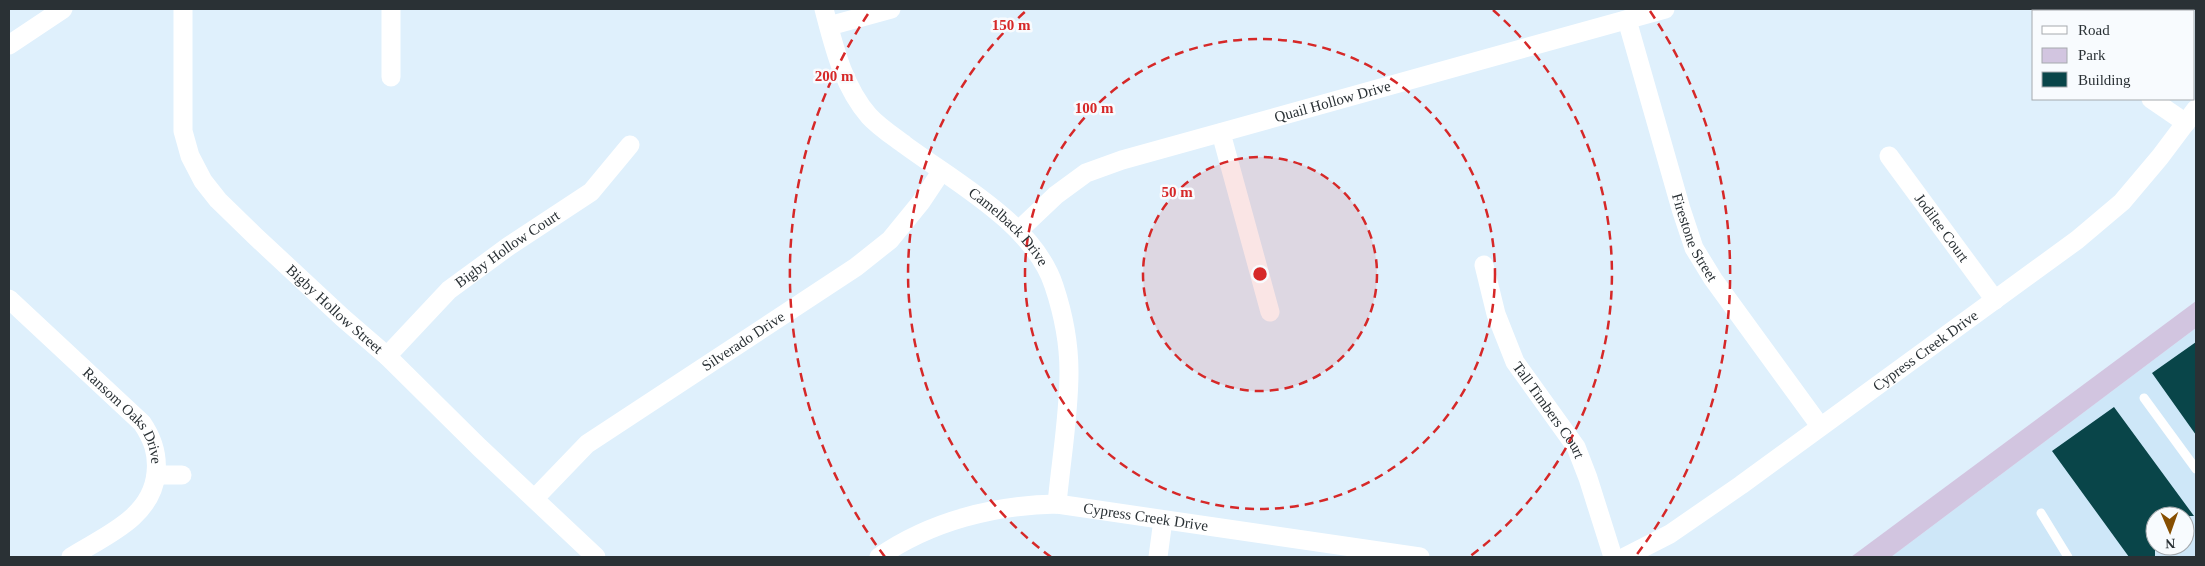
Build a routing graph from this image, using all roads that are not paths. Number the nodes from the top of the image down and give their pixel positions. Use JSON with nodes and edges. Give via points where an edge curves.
{"nodes":[{"id":1,"x":63,"y":9,"type":"edge"},
{"id":2,"x":182,"y":9,"type":"edge"},
{"id":3,"x":391,"y":9,"type":"edge"},
{"id":4,"x":891,"y":9,"type":"edge"},
{"id":5,"x":1665,"y":9,"type":"edge"},
{"id":6,"x":827,"y":18,"type":"edge"},
{"id":7,"x":1627,"y":20,"type":"junction"},
{"id":8,"x":9,"y":45,"type":"edge"},
{"id":9,"x":391,"y":76,"type":"dead end"},
{"id":10,"x":2153,"y":100,"type":"edge"},
{"id":11,"x":2191,"y":116,"type":"edge"},
{"id":12,"x":1221,"y":133,"type":"junction"},
{"id":13,"x":630,"y":145,"type":"dead end"},
{"id":14,"x":1889,"y":156,"type":"dead end"},
{"id":15,"x":941,"y":172,"type":"junction"},
{"id":16,"x":1018,"y":230,"type":"junction"},
{"id":17,"x":1484,"y":264,"type":"dead end"},
{"id":18,"x":9,"y":299,"type":"edge"},
{"id":19,"x":1995,"y":300,"type":"junction"},
{"id":20,"x":1270,"y":312,"type":"dead end"},
{"id":21,"x":387,"y":356,"type":"junction"},
{"id":22,"x":2144,"y":398,"type":"dead end"},
{"id":23,"x":1820,"y":426,"type":"junction"},
{"id":24,"x":2196,"y":469,"type":"edge"},
{"id":25,"x":156,"y":475,"type":"junction"},
{"id":26,"x":182,"y":475,"type":"dead end"},
{"id":27,"x":535,"y":498,"type":"junction"},
{"id":28,"x":1057,"y":504,"type":"junction"},
{"id":29,"x":2041,"y":512,"type":"dead end"},
{"id":30,"x":1163,"y":520,"type":"junction"},
{"id":31,"x":71,"y":557,"type":"edge"},
{"id":32,"x":596,"y":557,"type":"edge"},
{"id":33,"x":879,"y":557,"type":"edge"},
{"id":34,"x":1158,"y":557,"type":"edge"},
{"id":35,"x":1420,"y":557,"type":"edge"},
{"id":36,"x":1613,"y":557,"type":"edge"},
{"id":37,"x":1625,"y":557,"type":"edge"},
{"id":38,"x":2068,"y":557,"type":"edge"}],
"edges":[{"from":1,"to":8,"type":"street"},
{"from":2,"to":21,"type":"street","name":"Bigby Hollow Street","via":[[183,131],[190,156],[203,181],[218,200]]},
{"from":3,"to":9,"type":"street"},
{"from":4,"to":6,"type":"street"},
{"from":5,"to":7,"type":"street","name":"Quail Hollow Drive"},
{"from":6,"to":15,"type":"street","name":"Camelback Drive","via":[[846,81],[870,116]]},
{"from":7,"to":12,"type":"street","name":"Quail Hollow Drive"},
{"from":7,"to":23,"type":"street","name":"Firestone Street","via":[[1694,248]]},
{"from":10,"to":11,"type":"street"},
{"from":11,"to":19,"type":"street","name":"Cypress Creek Drive","via":[[2122,202]]},
{"from":12,"to":16,"type":"street","name":"Quail Hollow Drive","via":[[1086,173]]},
{"from":12,"to":20,"type":"street"},
{"from":13,"to":21,"type":"street","name":"Bigby Hollow Court","via":[[591,192],[449,290]]},
{"from":14,"to":19,"type":"street","name":"Jodilee Court"},
{"from":15,"to":16,"type":"street","name":"Camelback Drive","via":[[1000,213]]},
{"from":15,"to":27,"type":"street","name":"Silverado Drive","via":[[890,240],[856,267],[587,444]]},
{"from":16,"to":28,"type":"street","name":"Camelback Drive","via":[[1038,254],[1054,284],[1066,338],[1069,371]]},
{"from":17,"to":36,"type":"street","name":"Tall Timbers Court","via":[[1496,314],[1515,362],[1576,447]]},
{"from":18,"to":25,"type":"street","name":"Ransom Oaks Drive","via":[[142,422],[156,450]]},
{"from":19,"to":23,"type":"street","name":"Cypress Creek Drive"},
{"from":21,"to":27,"type":"street","name":"Bigby Hollow Street"},
{"from":22,"to":24,"type":"lane"},
{"from":23,"to":37,"type":"street","name":"Cypress Creek Drive","via":[[1670,534]]},
{"from":25,"to":26,"type":"street"},
{"from":25,"to":31,"type":"street","name":"Ransom Oaks Drive","via":[[151,496],[141,509],[119,529]]},
{"from":27,"to":32,"type":"street","name":"Bigby Hollow Street"},
{"from":28,"to":30,"type":"street","name":"Cypress Creek Drive"},
{"from":28,"to":33,"type":"street","name":"Cypress Creek Drive","via":[[1025,505],[955,520],[899,544]]},
{"from":29,"to":38,"type":"lane"},
{"from":30,"to":34,"type":"street"},
{"from":30,"to":35,"type":"street","name":"Cypress Creek Drive"}]}
